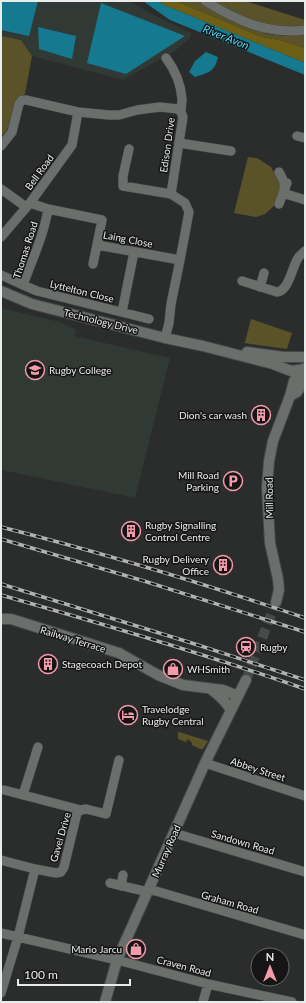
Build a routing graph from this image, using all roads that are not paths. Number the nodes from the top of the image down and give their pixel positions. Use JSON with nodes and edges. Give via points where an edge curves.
{"nodes":[{"id":1,"x":205,"y":1,"type":"edge"},
{"id":2,"x":305,"y":30,"type":"edge"},
{"id":3,"x":166,"y":58,"type":"dead end"},
{"id":4,"x":78,"y":112,"type":"junction"},
{"id":5,"x":181,"y":112,"type":"junction"},
{"id":6,"x":179,"y":143,"type":"junction"},
{"id":7,"x":1,"y":146,"type":"edge"},
{"id":8,"x":129,"y":150,"type":"dead end"},
{"id":9,"x":231,"y":152,"type":"dead end"},
{"id":10,"x":279,"y":172,"type":"dead end"},
{"id":11,"x":1,"y":189,"type":"edge"},
{"id":12,"x":285,"y":189,"type":"junction"},
{"id":13,"x":171,"y":194,"type":"junction"},
{"id":14,"x":305,"y":200,"type":"edge"},
{"id":15,"x":279,"y":204,"type":"dead end"},
{"id":16,"x":28,"y":205,"type":"junction"},
{"id":17,"x":48,"y":209,"type":"junction"},
{"id":18,"x":1,"y":237,"type":"edge"},
{"id":19,"x":97,"y":245,"type":"junction"},
{"id":20,"x":305,"y":251,"type":"edge"},
{"id":21,"x":134,"y":252,"type":"junction"},
{"id":22,"x":180,"y":260,"type":"junction"},
{"id":23,"x":93,"y":264,"type":"dead end"},
{"id":24,"x":264,"y":272,"type":"dead end"},
{"id":25,"x":1,"y":275,"type":"edge"},
{"id":26,"x":242,"y":281,"type":"dead end"},
{"id":27,"x":23,"y":285,"type":"junction"},
{"id":28,"x":260,"y":287,"type":"junction"},
{"id":29,"x":1,"y":291,"type":"edge"},
{"id":30,"x":37,"y":291,"type":"joint"},
{"id":31,"x":122,"y":312,"type":"junction"},
{"id":32,"x":149,"y":319,"type":"dead end"},
{"id":33,"x":165,"y":338,"type":"junction"},
{"id":34,"x":203,"y":346,"type":"junction"},
{"id":35,"x":281,"y":356,"type":"junction"},
{"id":36,"x":305,"y":356,"type":"edge"},
{"id":37,"x":305,"y":370,"type":"edge"},
{"id":38,"x":292,"y":376,"type":"junction"},
{"id":39,"x":305,"y":380,"type":"edge"},
{"id":40,"x":290,"y":396,"type":"junction"},
{"id":41,"x":276,"y":602,"type":"tunnel mouth"},
{"id":42,"x":1,"y":619,"type":"edge"},
{"id":43,"x":246,"y":680,"type":"tunnel mouth"},
{"id":44,"x":210,"y":689,"type":"junction"},
{"id":45,"x":234,"y":703,"type":"junction"},
{"id":46,"x":38,"y":747,"type":"dead end"},
{"id":47,"x":120,"y":760,"type":"dead end"},
{"id":48,"x":205,"y":763,"type":"junction"},
{"id":49,"x":4,"y":790,"type":"dead end"},
{"id":50,"x":23,"y":795,"type":"junction"},
{"id":51,"x":305,"y":796,"type":"edge"},
{"id":52,"x":81,"y":810,"type":"junction"},
{"id":53,"x":174,"y":833,"type":"junction"},
{"id":54,"x":1,"y":860,"type":"edge"},
{"id":55,"x":35,"y":869,"type":"junction"},
{"id":56,"x":305,"y":872,"type":"edge"},
{"id":57,"x":123,"y":875,"type":"dead end"},
{"id":58,"x":110,"y":883,"type":"dead end"},
{"id":59,"x":121,"y":886,"type":"junction"},
{"id":60,"x":148,"y":891,"type":"junction"},
{"id":61,"x":1,"y":933,"type":"edge"},
{"id":62,"x":305,"y":935,"type":"edge"},
{"id":63,"x":18,"y":937,"type":"junction"},
{"id":64,"x":118,"y":960,"type":"junction"},
{"id":65,"x":208,"y":984,"type":"junction"},
{"id":66,"x":1,"y":993,"type":"edge"},
{"id":67,"x":105,"y":1002,"type":"edge"},
{"id":68,"x":203,"y":1002,"type":"edge"},
{"id":69,"x":292,"y":1002,"type":"edge"}],
"edges":[{"from":1,"to":2,"type":"street","via":[[260,27]]},
{"from":3,"to":5,"type":"street","via":[[175,64],[182,98]]},
{"from":4,"to":5,"type":"street","name":"Edison Drive","via":[[119,115],[160,107],[178,109]]},
{"from":4,"to":7,"type":"street","name":"Edison Drive","via":[[22,100],[12,132]]},
{"from":4,"to":16,"type":"street","name":"Bell Road","via":[[72,146]]},
{"from":5,"to":6,"type":"street","name":"Edison Drive","via":[[183,117]]},
{"from":6,"to":9,"type":"street"},
{"from":6,"to":13,"type":"street","name":"Edison Drive"},
{"from":8,"to":13,"type":"street","via":[[123,186]]},
{"from":10,"to":12,"type":"street"},
{"from":11,"to":16,"type":"street"},
{"from":12,"to":14,"type":"street"},
{"from":12,"to":15,"type":"street"},
{"from":13,"to":22,"type":"street","via":[[184,203],[189,212]]},
{"from":16,"to":17,"type":"street","name":"Laing Close"},
{"from":16,"to":18,"type":"street","name":"Bell Road"},
{"from":17,"to":19,"type":"street","name":"Laing Close","via":[[102,220]]},
{"from":17,"to":27,"type":"street","name":"Thomas Road","via":[[42,235]]},
{"from":19,"to":21,"type":"street","name":"Laing Close"},
{"from":19,"to":23,"type":"street"},
{"from":20,"to":28,"type":"street","via":[[298,257],[285,288],[277,292]]},
{"from":21,"to":22,"type":"street","name":"Laing Close"},
{"from":21,"to":31,"type":"street","name":"Lyttelton Close"},
{"from":22,"to":33,"type":"street"},
{"from":24,"to":28,"type":"street"},
{"from":25,"to":27,"type":"street"},
{"from":26,"to":28,"type":"street"},
{"from":27,"to":30,"type":"street","name":"Thomas Road"},
{"from":29,"to":33,"type":"street","name":"Technology Drive","via":[[32,304]]},
{"from":30,"to":31,"type":"street","name":"Lyttelton Close"},
{"from":31,"to":32,"type":"street","name":"Lyttelton Close"},
{"from":33,"to":34,"type":"street","name":"Technology Drive"},
{"from":34,"to":35,"type":"street","name":"Technology Drive"},
{"from":34,"to":38,"type":"street","name":"Technology Drive","via":[[273,364]]},
{"from":35,"to":36,"type":"street","name":"Technology Drive"},
{"from":35,"to":37,"type":"street"},
{"from":37,"to":38,"type":"street"},
{"from":38,"to":40,"type":"street","name":"Mill Road"},
{"from":39,"to":40,"type":"street","via":[[297,392]]},
{"from":40,"to":41,"type":"street","name":"Mill Road","via":[[273,441],[267,488],[270,543],[278,579]]},
{"from":42,"to":44,"type":"street","name":"Railway Terrace","via":[[11,619],[119,653],[174,682]]},
{"from":43,"to":45,"type":"street"},
{"from":44,"to":45,"type":"street","name":"Railway Terrace","via":[[228,704]]},
{"from":44,"to":45,"type":"street","name":"Railway Terrace","via":[[223,690]]},
{"from":45,"to":48,"type":"street","name":"Murray Road"},
{"from":46,"to":50,"type":"street"},
{"from":47,"to":52,"type":"street","name":"Gavel Drive","via":[[106,814]]},
{"from":48,"to":51,"type":"street","name":"Abbey Street"},
{"from":48,"to":53,"type":"street","name":"Murray Road"},
{"from":49,"to":50,"type":"street"},
{"from":50,"to":52,"type":"street"},
{"from":52,"to":55,"type":"street","name":"Gavel Drive","via":[[77,813],[61,872]]},
{"from":53,"to":56,"type":"street","name":"Sandown Road"},
{"from":53,"to":60,"type":"street","name":"Murray Road"},
{"from":54,"to":55,"type":"street"},
{"from":55,"to":63,"type":"street","name":"Gavel Drive"},
{"from":57,"to":59,"type":"street"},
{"from":58,"to":59,"type":"street","name":"Graham Road"},
{"from":59,"to":60,"type":"street","name":"Graham Road"},
{"from":60,"to":62,"type":"street","name":"Graham Road"},
{"from":60,"to":64,"type":"street","name":"Murray Road"},
{"from":61,"to":63,"type":"street","name":"Craven Road"},
{"from":63,"to":64,"type":"street","name":"Craven Road"},
{"from":63,"to":66,"type":"street","name":"Gavel Drive"},
{"from":64,"to":65,"type":"street","name":"Craven Road"},
{"from":64,"to":67,"type":"street","name":"Murray Road"},
{"from":65,"to":68,"type":"street"},
{"from":65,"to":69,"type":"street","name":"Craven Road"}]}
